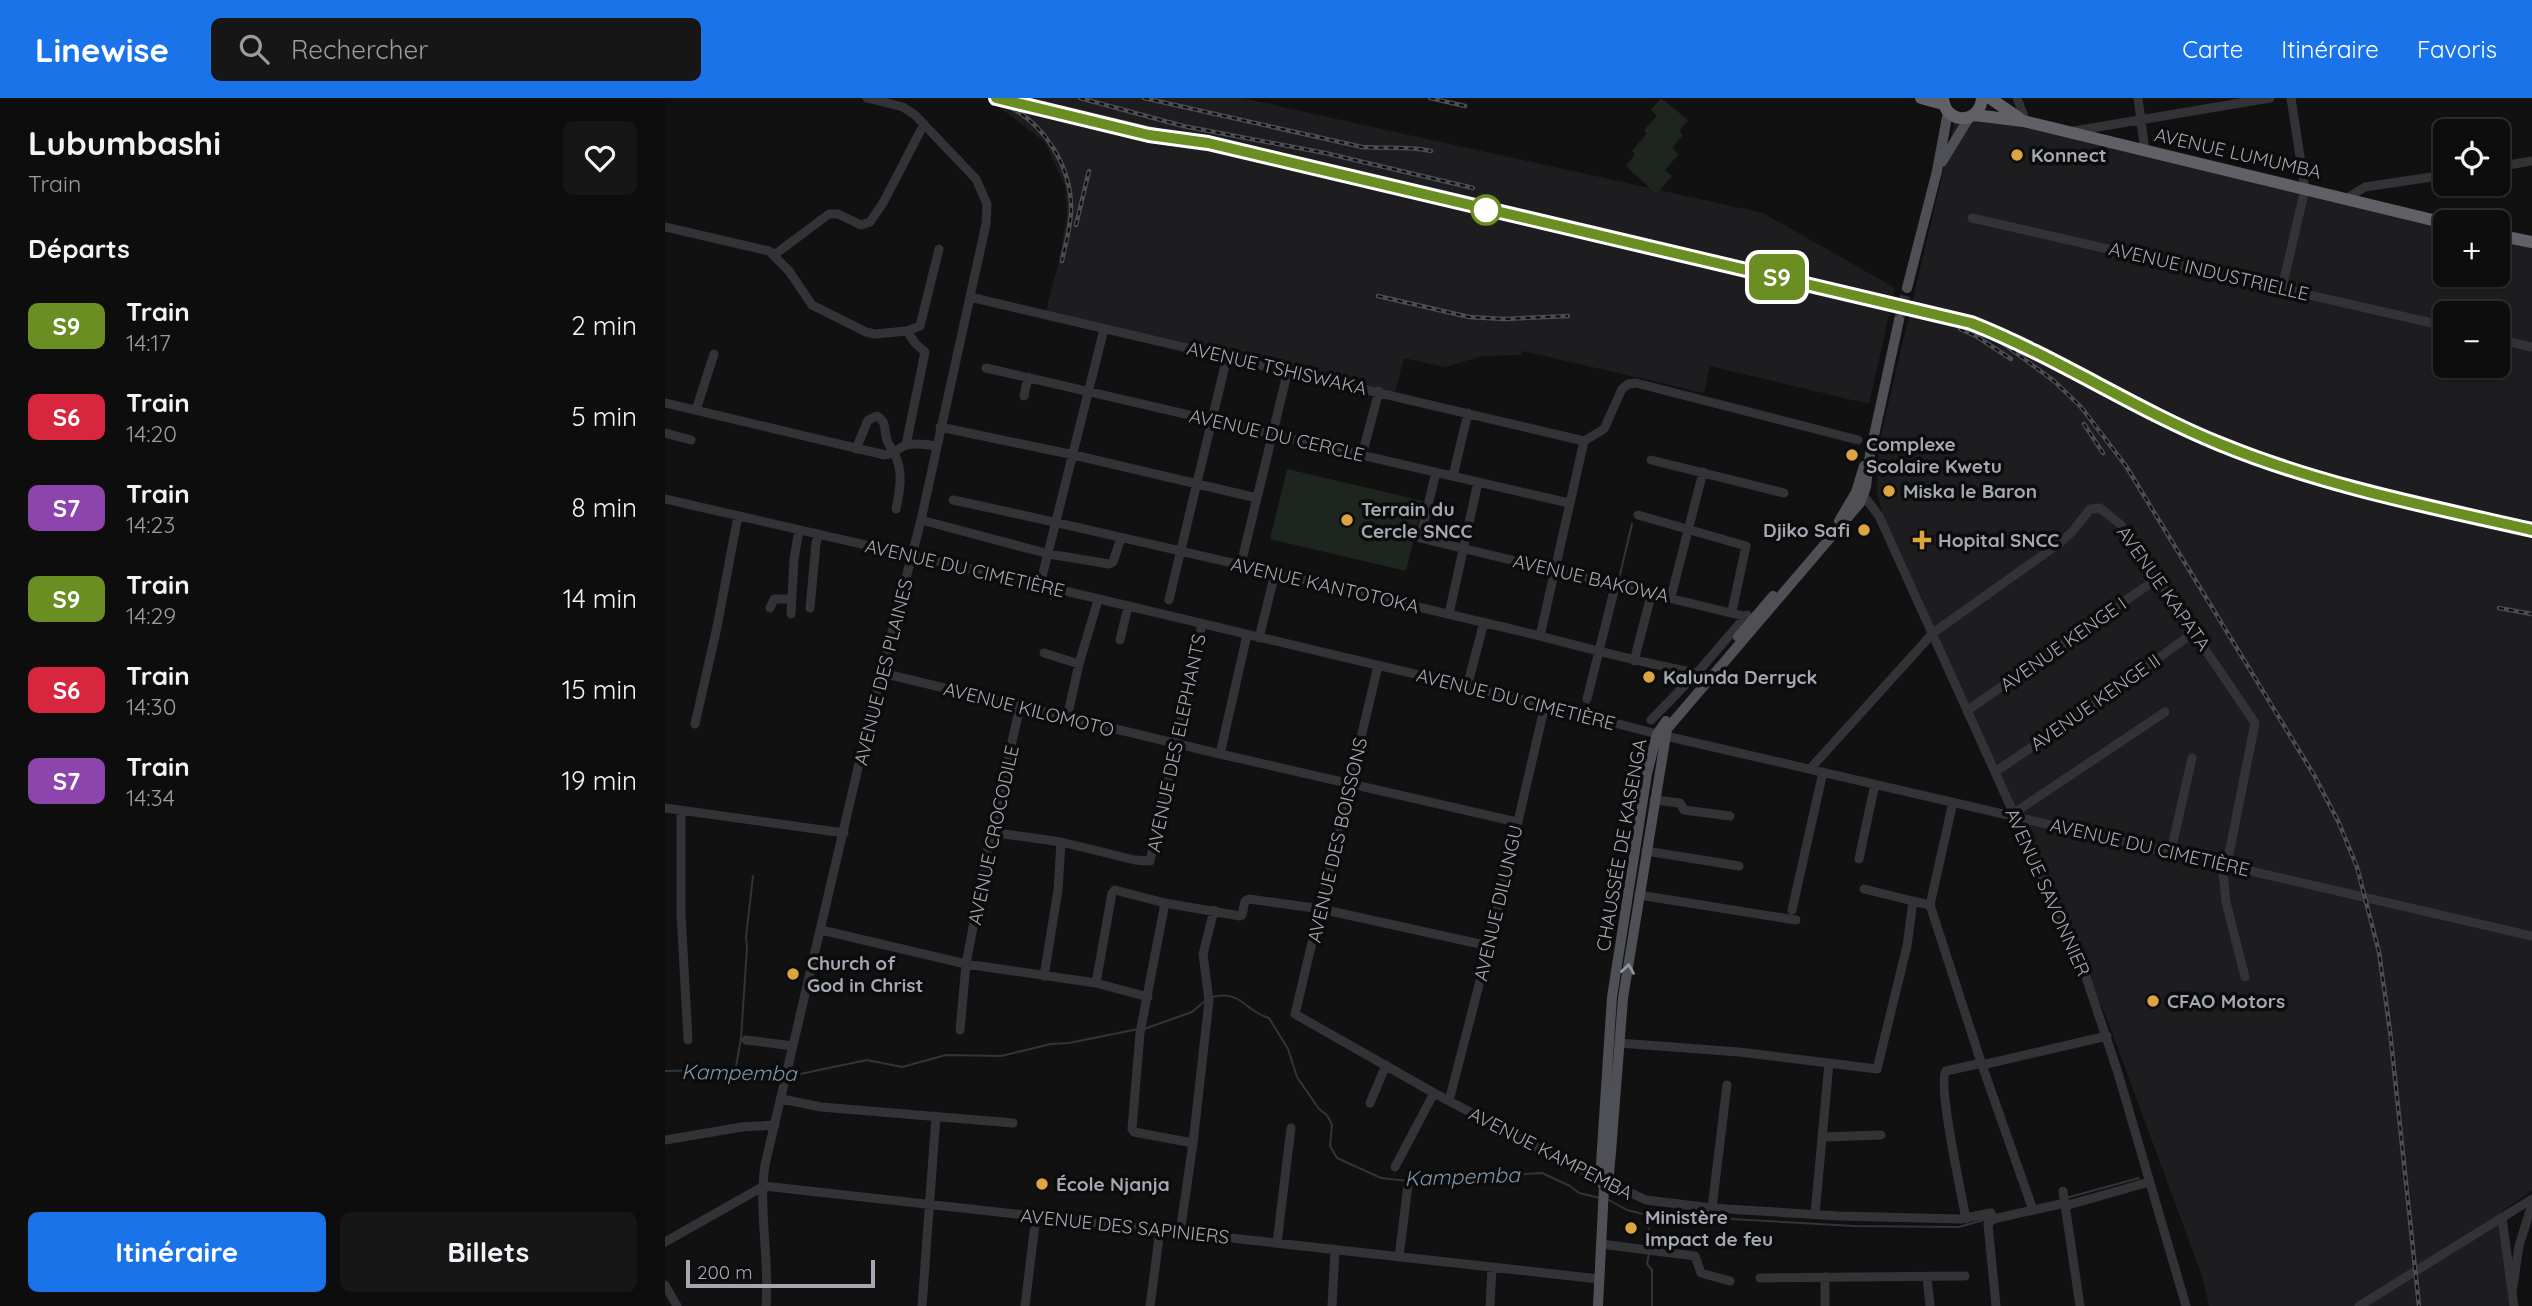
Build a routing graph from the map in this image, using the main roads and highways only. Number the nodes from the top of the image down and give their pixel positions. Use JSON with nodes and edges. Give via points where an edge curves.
{"nodes":[{"id":1,"x":1921,"y":98,"type":"edge"},
{"id":2,"x":1982,"y":98,"type":"edge"},
{"id":3,"x":1990,"y":98,"type":"edge"},
{"id":4,"x":1945,"y":105,"type":"edge"},
{"id":5,"x":1972,"y":116,"type":"junction"},
{"id":6,"x":2025,"y":122,"type":"junction"},
{"id":7,"x":1937,"y":171,"type":"junction"},
{"id":8,"x":2433,"y":220,"type":"edge"},
{"id":9,"x":2510,"y":238,"type":"edge"},
{"id":10,"x":2532,"y":243,"type":"edge"},
{"id":11,"x":1906,"y":288,"type":"tunnel mouth"},
{"id":12,"x":1899,"y":320,"type":"tunnel mouth"},
{"id":13,"x":1661,"y":735,"type":"junction"},
{"id":14,"x":1618,"y":998,"type":"junction"},
{"id":15,"x":1604,"y":1189,"type":"junction"},
{"id":16,"x":1598,"y":1306,"type":"edge"}],
"edges":[{"from":1,"to":4,"type":"highway","name":"AVENUE LUMUMBA"},
{"from":2,"to":5,"type":"highway"},
{"from":3,"to":6,"type":"highway","name":"AVENUE LUMUMBA"},
{"from":4,"to":5,"type":"highway","name":"AVENUE LUMUMBA","via":[[1958,118]]},
{"from":4,"to":7,"type":"main road"},
{"from":5,"to":6,"type":"highway","name":"AVENUE LUMUMBA"},
{"from":5,"to":7,"type":"main road"},
{"from":6,"to":8,"type":"highway","name":"AVENUE LUMUMBA"},
{"from":7,"to":11,"type":"main road"},
{"from":9,"to":10,"type":"highway"},
{"from":12,"to":13,"type":"main road","name":"CHAUSSÉE DE KASENGA","via":[[1860,494],[1671,714]]},
{"from":14,"to":13,"type":"main road","name":"CHAUSSÉE DE KASENGA","one_way":true,"via":[[1640,895]]},
{"from":13,"to":14,"type":"main road","name":"CHAUSSÉE DE KASENGA","via":[[1647,774]]},
{"from":14,"to":15,"type":"main road","name":"CHAUSSÉE DE KASENGA"},
{"from":14,"to":15,"type":"main road","name":"CHAUSSÉE DE KASENGA","via":[[1619,1043]]},
{"from":15,"to":16,"type":"main road","name":"CHAUSSÉE DE KASENGA"}]}
